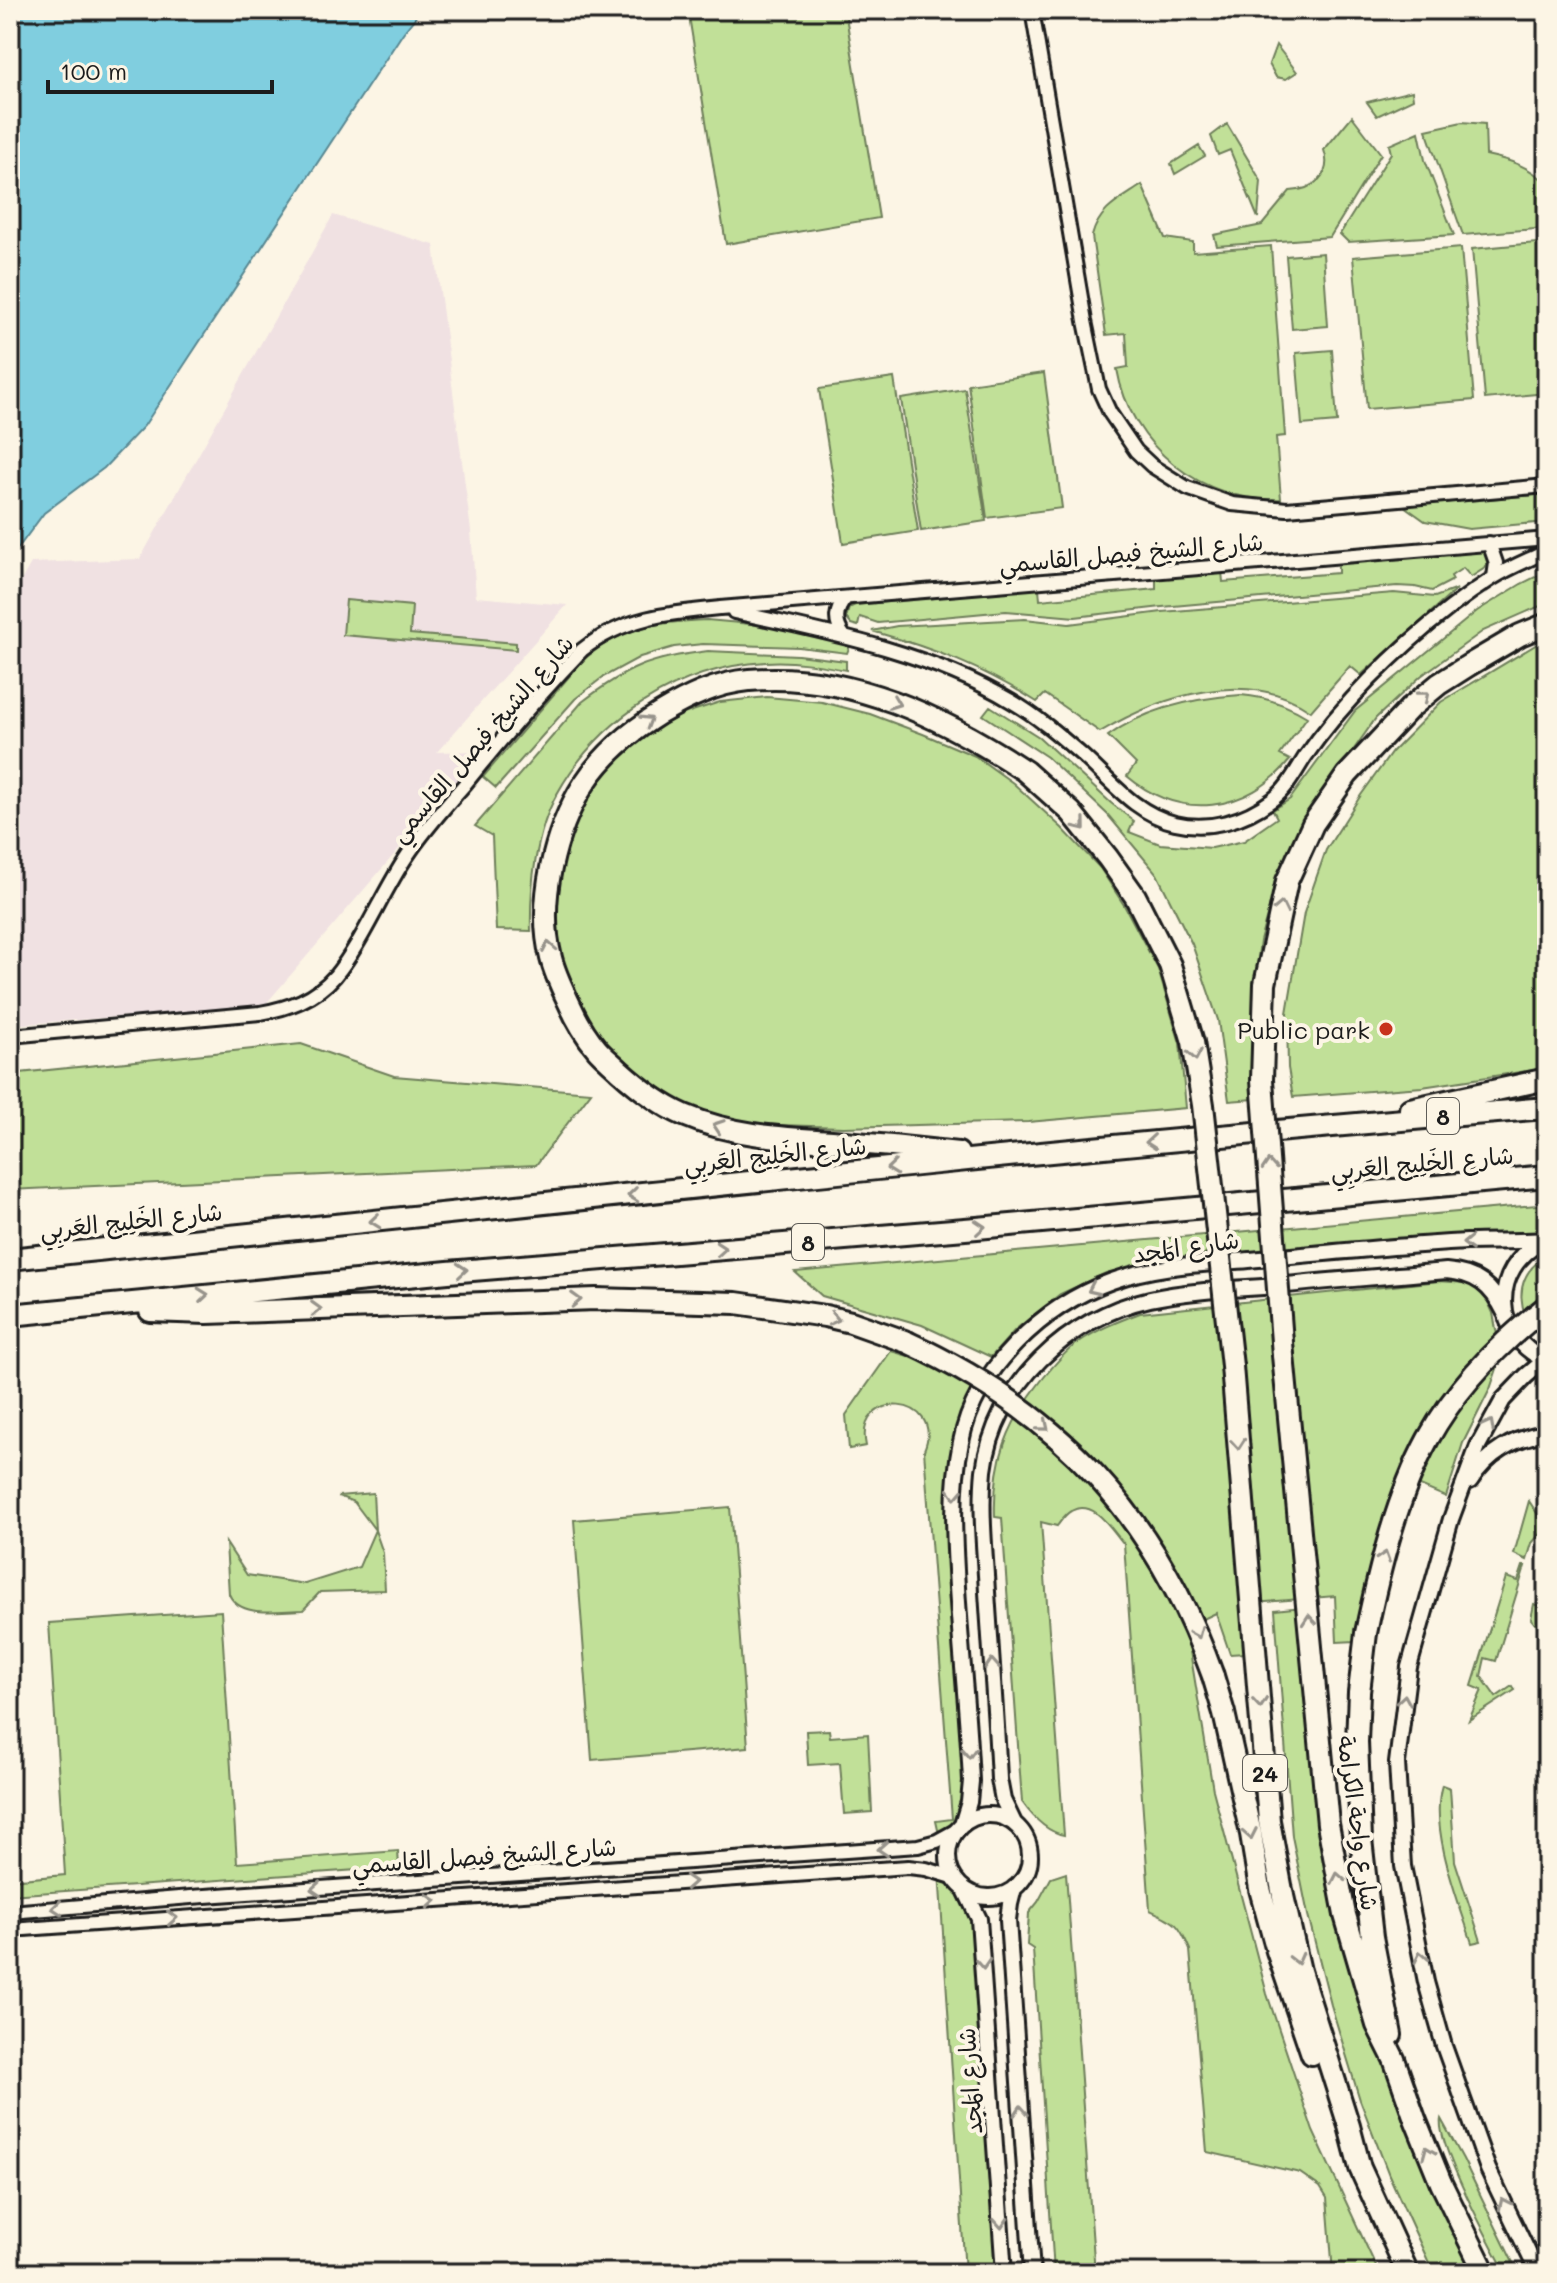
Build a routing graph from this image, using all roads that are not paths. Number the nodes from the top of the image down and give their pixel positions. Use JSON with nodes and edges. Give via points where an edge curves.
{"nodes":[{"id":1,"x":1032,"y":10,"type":"edge"},
{"id":2,"x":1547,"y":486,"type":"edge"},
{"id":3,"x":1547,"y":539,"type":"edge"},
{"id":4,"x":1489,"y":543,"type":"junction"},
{"id":5,"x":1547,"y":551,"type":"edge"},
{"id":6,"x":1494,"y":577,"type":"junction"},
{"id":7,"x":846,"y":598,"type":"junction"},
{"id":8,"x":720,"y":608,"type":"junction"},
{"id":9,"x":1547,"y":624,"type":"edge"},
{"id":10,"x":844,"y":636,"type":"junction"},
{"id":11,"x":10,"y":1036,"type":"edge"},
{"id":12,"x":1547,"y":1079,"type":"edge"},
{"id":13,"x":1547,"y":1108,"type":"edge"},
{"id":14,"x":1340,"y":1124,"type":"junction"},
{"id":15,"x":990,"y":1158,"type":"junction"},
{"id":16,"x":1547,"y":1176,"type":"edge"},
{"id":17,"x":1546,"y":1240,"type":"edge"},
{"id":18,"x":10,"y":1259,"type":"edge"},
{"id":19,"x":1547,"y":1306,"type":"edge"},
{"id":20,"x":70,"y":1308,"type":"junction"},
{"id":21,"x":1505,"y":1313,"type":"junction"},
{"id":22,"x":10,"y":1315,"type":"edge"},
{"id":23,"x":1546,"y":1361,"type":"edge"},
{"id":24,"x":1547,"y":1433,"type":"edge"},
{"id":25,"x":1448,"y":1528,"type":"junction"},
{"id":26,"x":1014,"y":1823,"type":"junction"},
{"id":27,"x":960,"y":1827,"type":"junction"},
{"id":28,"x":953,"y":1877,"type":"junction"},
{"id":29,"x":1014,"y":1888,"type":"junction"},
{"id":30,"x":965,"y":1890,"type":"junction"},
{"id":31,"x":10,"y":1912,"type":"edge"},
{"id":32,"x":10,"y":1930,"type":"edge"},
{"id":33,"x":1394,"y":2059,"type":"junction"},
{"id":34,"x":1360,"y":2168,"type":"junction"},
{"id":35,"x":1004,"y":2273,"type":"edge"},
{"id":36,"x":1032,"y":2273,"type":"edge"},
{"id":37,"x":1408,"y":2273,"type":"edge"},
{"id":38,"x":1485,"y":2273,"type":"edge"},
{"id":39,"x":1538,"y":2273,"type":"edge"}],
"edges":[{"from":1,"to":2,"type":"street","via":[[1099,389],[1136,451],[1152,466],[1187,488],[1232,504],[1287,509]]},
{"from":3,"to":4,"type":"street","name":"شارع الشيخ فيصل القاسمي"},
{"from":4,"to":6,"type":"street","via":[[1496,563]]},
{"from":4,"to":7,"type":"street","name":"شارع الشيخ فيصل القاسمي"},
{"from":5,"to":6,"type":"street","name":"شارع الشيخ فيصل القاسمي"},
{"from":6,"to":10,"type":"street","name":"شارع الشيخ فيصل القاسمي","via":[[1423,631],[1346,705],[1277,796],[1240,819],[1219,825],[1175,823],[1154,816],[1013,702],[958,675]]},
{"from":7,"to":8,"type":"street","name":"شارع الشيخ فيصل القاسمي"},
{"from":7,"to":10,"type":"street","via":[[836,617]]},
{"from":8,"to":10,"type":"street","name":"شارع الشيخ فيصل القاسمي"},
{"from":8,"to":11,"type":"street","name":"شارع الشيخ فيصل القاسمي","via":[[630,622],[582,650],[422,836],[335,976],[301,1002],[260,1013]]},
{"from":33,"to":9,"type":"highway","name":"شارع واحة الكرامة","number":"24","one_way":true,"bridge":true,"via":[[1371,2008],[1345,1915],[1328,1824],[1262,1080],[1265,984],[1287,881],[1313,824],[1347,775],[1439,684]]},
{"from":12,"to":14,"type":"highway"},
{"from":13,"to":14,"type":"highway","name":"شارع الخَلِيج العَربِي","number":"8"},
{"from":14,"to":15,"type":"highway","name":"شارع الخَلِيج العَربِي","number":"8","one_way":true},
{"from":15,"to":18,"type":"highway","name":"شارع الخَلِيج العَربِي","number":"8","one_way":true},
{"from":15,"to":34,"type":"highway","number":"24","one_way":true,"bridge":true,"via":[[731,1131],[684,1115],[646,1094],[596,1049],[574,1015],[550,956],[550,874],[564,825],[584,784],[637,727],[679,702],[720,687],[772,679],[825,682],[933,718],[1025,771],[1071,812],[1135,896],[1170,965],[1193,1042],[1203,1105],[1232,1366],[1269,1821],[1300,1971]]},
{"from":20,"to":16,"type":"highway","name":"شارع الخَلِيج العَربِي","number":"8","one_way":true},
{"from":17,"to":21,"type":"street","via":[[1512,1269]]},
{"from":17,"to":27,"type":"street","name":"شارع المَجد","one_way":true,"via":[[1308,1254],[1139,1272],[1074,1298],[1018,1342],[978,1398],[961,1439],[955,1478],[953,1520],[971,1781]]},
{"from":33,"to":19,"type":"highway","one_way":true,"bridge":true,"via":[[1361,1839],[1357,1742],[1366,1633],[1380,1566],[1428,1439],[1475,1374]]},
{"from":20,"to":22,"type":"highway","name":"شارع الخَلِيج العَربِي","number":"8"},
{"from":20,"to":34,"type":"highway","one_way":true,"bridge":true,"via":[[207,1313],[596,1299],[736,1303],[851,1322],[950,1362],[1009,1398],[1097,1475],[1138,1526],[1184,1604],[1224,1713],[1277,1951],[1327,2099]]},
{"from":21,"to":23,"type":"street","name":"شارع المَجد","via":[[1519,1342]]},
{"from":26,"to":21,"type":"street","name":"شارع المَجد","one_way":true,"via":[[999,1779],[983,1496],[996,1425],[1034,1366],[1097,1318],[1174,1295],[1446,1271],[1486,1284]]},
{"from":25,"to":23,"type":"street","one_way":true,"via":[[1478,1446],[1503,1400]]},
{"from":24,"to":25,"type":"street","via":[[1508,1445],[1482,1465]]},
{"from":39,"to":25,"type":"street","one_way":true,"via":[[1488,2169],[1444,2046],[1403,1866],[1397,1763],[1401,1721],[1409,1667]]},
{"from":26,"to":27,"type":"street","via":[[982,1815]]},
{"from":26,"to":29,"type":"street","via":[[1027,1841],[1030,1861]]},
{"from":27,"to":28,"type":"street","via":[[947,1851]]},
{"from":27,"to":31,"type":"street","name":"شارع الشيخ فيصل القاسمي","one_way":true,"via":[[918,1846]]},
{"from":28,"to":30,"type":"street"},
{"from":32,"to":28,"type":"street","name":"شارع الشيخ فيصل القاسمي","one_way":true,"via":[[908,1867]]},
{"from":29,"to":30,"type":"street","via":[[990,1898]]},
{"from":36,"to":29,"type":"street","name":"شارع المَجد","one_way":true,"via":[[1008,1920]]},
{"from":30,"to":35,"type":"street","name":"شارع المَجد","one_way":true,"via":[[979,1919]]},
{"from":38,"to":33,"type":"highway","name":"شارع واحة الكرامة","number":"24","one_way":true,"via":[[1441,2183]]},
{"from":34,"to":37,"type":"highway","number":"24"}]}
